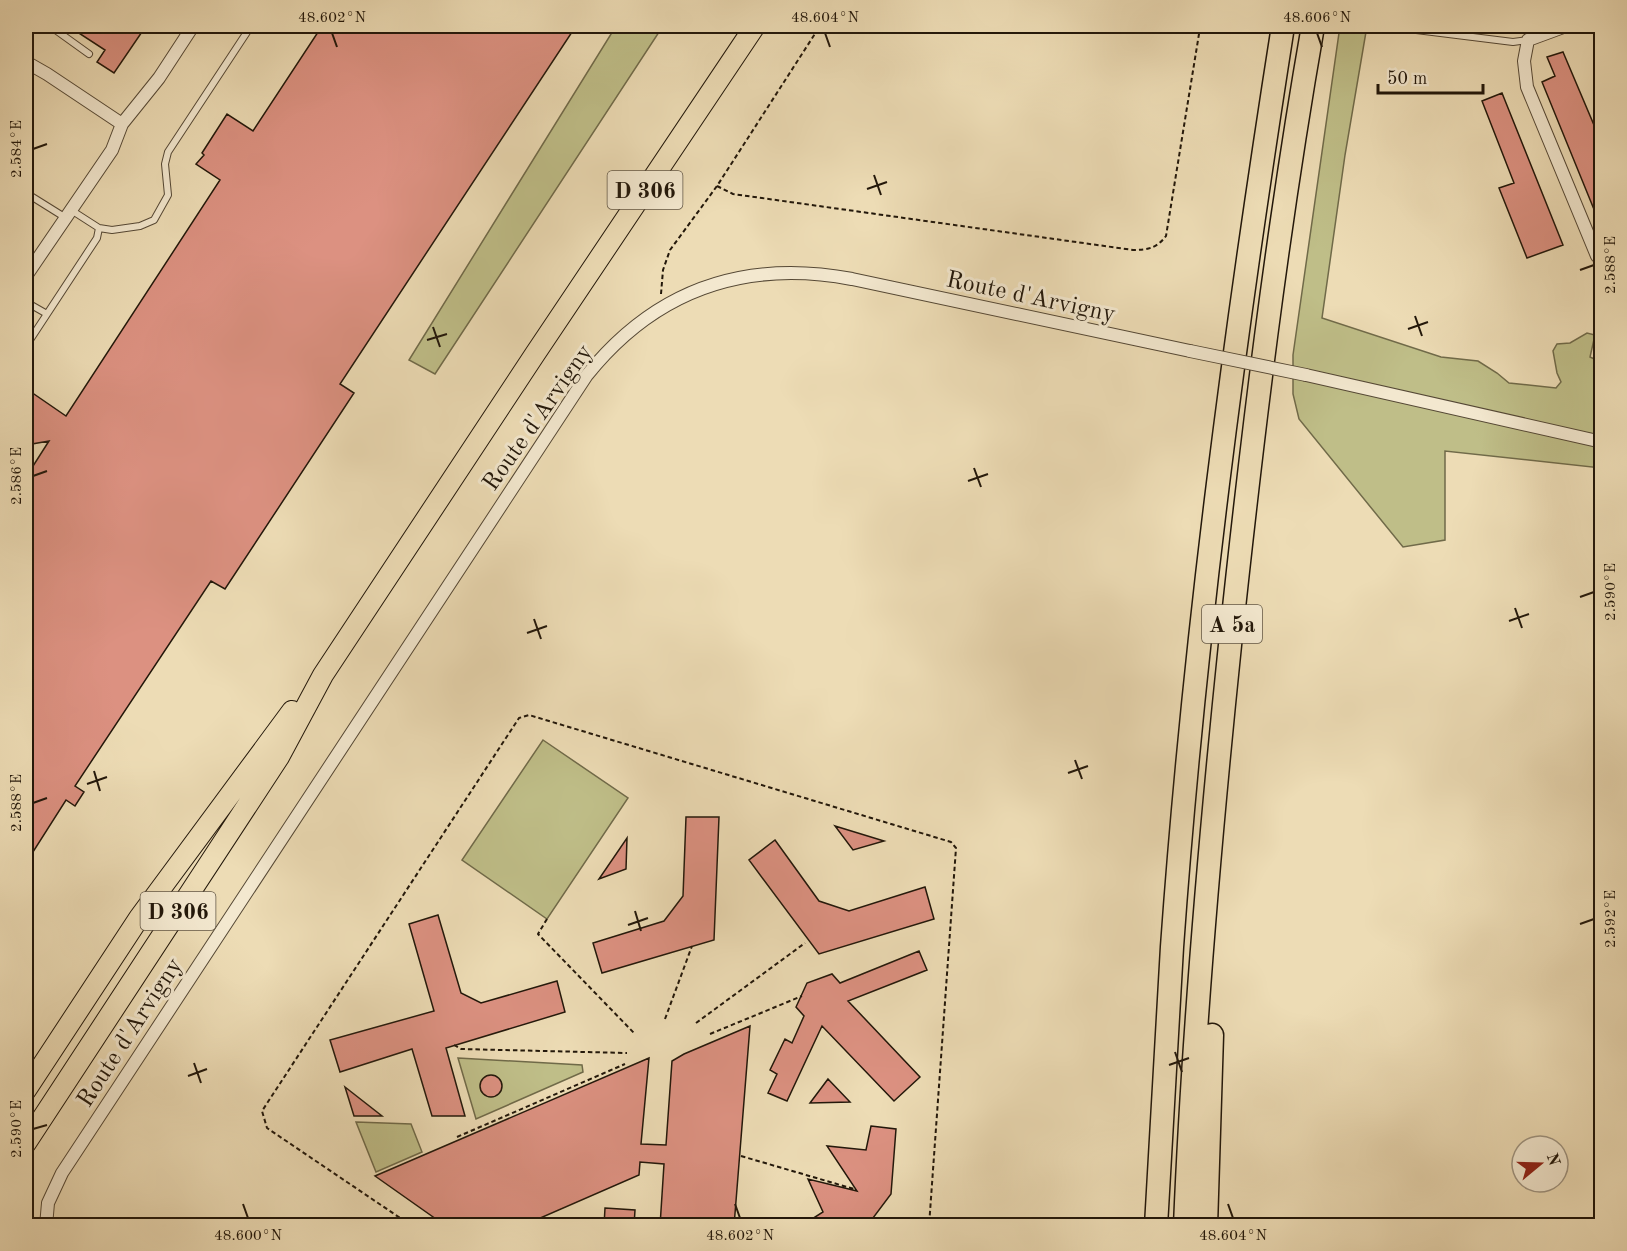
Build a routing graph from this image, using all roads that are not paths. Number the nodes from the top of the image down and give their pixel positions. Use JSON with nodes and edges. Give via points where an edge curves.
{"nodes":[{"id":1,"x":50,"y":26,"type":"edge"},
{"id":2,"x":193,"y":26,"type":"edge"},
{"id":3,"x":251,"y":26,"type":"edge"},
{"id":4,"x":755,"y":26,"type":"edge"},
{"id":5,"x":1283,"y":26,"type":"edge"},
{"id":6,"x":1313,"y":26,"type":"edge"},
{"id":7,"x":1384,"y":26,"type":"edge"},
{"id":8,"x":1566,"y":26,"type":"edge"},
{"id":9,"x":1415,"y":28,"type":"edge"},
{"id":10,"x":1528,"y":40,"type":"junction"},
{"id":11,"x":89,"y":54,"type":"dead end"},
{"id":12,"x":26,"y":62,"type":"edge"},
{"id":13,"x":122,"y":124,"type":"junction"},
{"id":14,"x":26,"y":193,"type":"edge"},
{"id":15,"x":68,"y":214,"type":"junction"},
{"id":16,"x":99,"y":228,"type":"junction"},
{"id":17,"x":1597,"y":256,"type":"dead end"},
{"id":18,"x":26,"y":276,"type":"edge"},
{"id":19,"x":26,"y":302,"type":"edge"},
{"id":20,"x":47,"y":314,"type":"junction"},
{"id":21,"x":26,"y":346,"type":"edge"},
{"id":22,"x":1602,"y":442,"type":"edge"},
{"id":23,"x":323,"y":675,"type":"junction"},
{"id":24,"x":1203,"y":940,"type":"junction"},
{"id":25,"x":26,"y":1090,"type":"edge"},
{"id":26,"x":26,"y":1143,"type":"edge"},
{"id":27,"x":46,"y":1226,"type":"edge"},
{"id":28,"x":1156,"y":1226,"type":"edge"},
{"id":29,"x":1185,"y":1226,"type":"edge"},
{"id":30,"x":1206,"y":1226,"type":"edge"}],
"edges":[{"from":1,"to":11,"type":"lane"},
{"from":2,"to":13,"type":"street"},
{"from":3,"to":16,"type":"lane","via":[[168,152],[168,195],[154,219],[140,226]]},
{"from":4,"to":23,"type":"main road","number":"D 306"},
{"from":5,"to":28,"type":"highway","number":"A 5a","via":[[1212,539],[1173,934]]},
{"from":6,"to":24,"type":"highway","number":"A 5a","via":[[1272,294],[1244,515]]},
{"from":7,"to":9,"type":"lane"},
{"from":8,"to":10,"type":"street"},
{"from":9,"to":10,"type":"lane","via":[[1513,42]]},
{"from":10,"to":17,"type":"street","via":[[1524,61],[1527,87]]},
{"from":12,"to":13,"type":"street"},
{"from":13,"to":15,"type":"street","via":[[112,150]]},
{"from":14,"to":15,"type":"lane"},
{"from":15,"to":16,"type":"lane"},
{"from":15,"to":18,"type":"street"},
{"from":16,"to":20,"type":"lane","via":[[97,238]]},
{"from":19,"to":20,"type":"lane"},
{"from":20,"to":21,"type":"lane"},
{"from":22,"to":27,"type":"street","name":"Route d'Arvigny","bridge":true,"via":[[852,279],[779,273],[728,279],[702,288],[661,309],[621,338],[587,375],[62,1173],[48,1203]]},
{"from":23,"to":25,"type":"main road","number":"D 306","via":[[139,918]]},
{"from":23,"to":26,"type":"main road","number":"D 306","via":[[279,757]]},
{"from":24,"to":29,"type":"highway","number":"A 5a"},
{"from":24,"to":30,"type":"highway","via":[[1212,1019]]}]}
